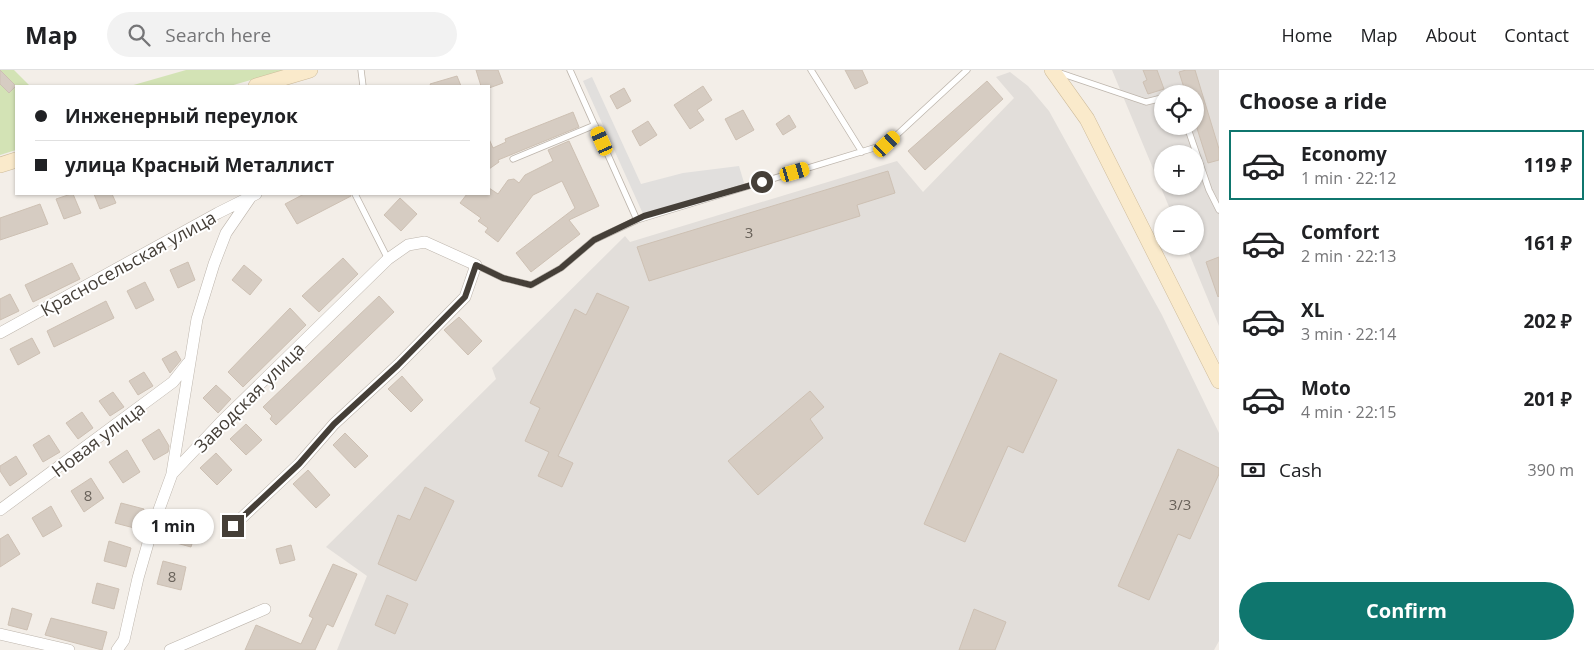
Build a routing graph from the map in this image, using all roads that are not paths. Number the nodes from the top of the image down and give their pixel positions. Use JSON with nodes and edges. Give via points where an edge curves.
{"nodes":[{"id":1,"x":310,"y":70,"type":"edge"},
{"id":2,"x":361,"y":70,"type":"edge"},
{"id":3,"x":570,"y":70,"type":"edge"},
{"id":4,"x":812,"y":70,"type":"edge"},
{"id":5,"x":967,"y":70,"type":"edge"},
{"id":6,"x":1052,"y":70,"type":"edge"},
{"id":7,"x":259,"y":85,"type":"edge"},
{"id":8,"x":362,"y":85,"type":"edge"},
{"id":9,"x":1154,"y":100,"type":"edge"},
{"id":10,"x":595,"y":125,"type":"junction"},
{"id":11,"x":1190,"y":135,"type":"edge"},
{"id":12,"x":862,"y":152,"type":"junction"},
{"id":13,"x":514,"y":159,"type":"dead end"},
{"id":14,"x":15,"y":160,"type":"edge"},
{"id":15,"x":0,"y":165,"type":"edge"},
{"id":16,"x":254,"y":195,"type":"edge"},
{"id":17,"x":356,"y":195,"type":"edge"},
{"id":18,"x":1219,"y":210,"type":"edge"},
{"id":19,"x":637,"y":220,"type":"junction"},
{"id":20,"x":388,"y":259,"type":"junction"},
{"id":21,"x":476,"y":265,"type":"junction"},
{"id":22,"x":0,"y":334,"type":"edge"},
{"id":23,"x":190,"y":362,"type":"junction"},
{"id":24,"x":1219,"y":381,"type":"edge"},
{"id":25,"x":172,"y":474,"type":"junction"},
{"id":26,"x":0,"y":510,"type":"edge"},
{"id":27,"x":233,"y":526,"type":"dead end"},
{"id":28,"x":265,"y":609,"type":"dead end"},
{"id":29,"x":0,"y":634,"type":"edge"},
{"id":30,"x":69,"y":650,"type":"edge"},
{"id":31,"x":117,"y":650,"type":"edge"},
{"id":32,"x":170,"y":650,"type":"edge"}],
"edges":[{"from":1,"to":7,"type":"street"},
{"from":2,"to":8,"type":"lane"},
{"from":3,"to":10,"type":"lane"},
{"from":4,"to":12,"type":"lane"},
{"from":5,"to":12,"type":"lane","via":[[887,144]]},
{"from":6,"to":9,"type":"lane","via":[[1146,102]]},
{"from":6,"to":24,"type":"street","via":[[1087,119]]},
{"from":10,"to":13,"type":"lane"},
{"from":10,"to":19,"type":"lane"},
{"from":11,"to":18,"type":"lane"},
{"from":12,"to":19,"type":"lane"},
{"from":14,"to":15,"type":"street"},
{"from":16,"to":22,"type":"street","name":"Красносельская улица"},
{"from":16,"to":23,"type":"street","via":[[226,233],[214,264],[197,319]]},
{"from":17,"to":20,"type":"lane"},
{"from":19,"to":21,"type":"lane","via":[[594,240],[561,268],[531,285],[503,278]]},
{"from":20,"to":21,"type":"street","name":"Заводская улица","via":[[408,245],[424,242]]},
{"from":20,"to":25,"type":"street","name":"Заводская улица"},
{"from":21,"to":27,"type":"street","via":[[465,297]]},
{"from":23,"to":25,"type":"street"},
{"from":23,"to":26,"type":"street","name":"Новая улица","via":[[173,382]]},
{"from":25,"to":31,"type":"street","name":"Заводская улица","via":[[153,526],[124,640]]},
{"from":28,"to":32,"type":"street"},
{"from":29,"to":30,"type":"street"}]}
